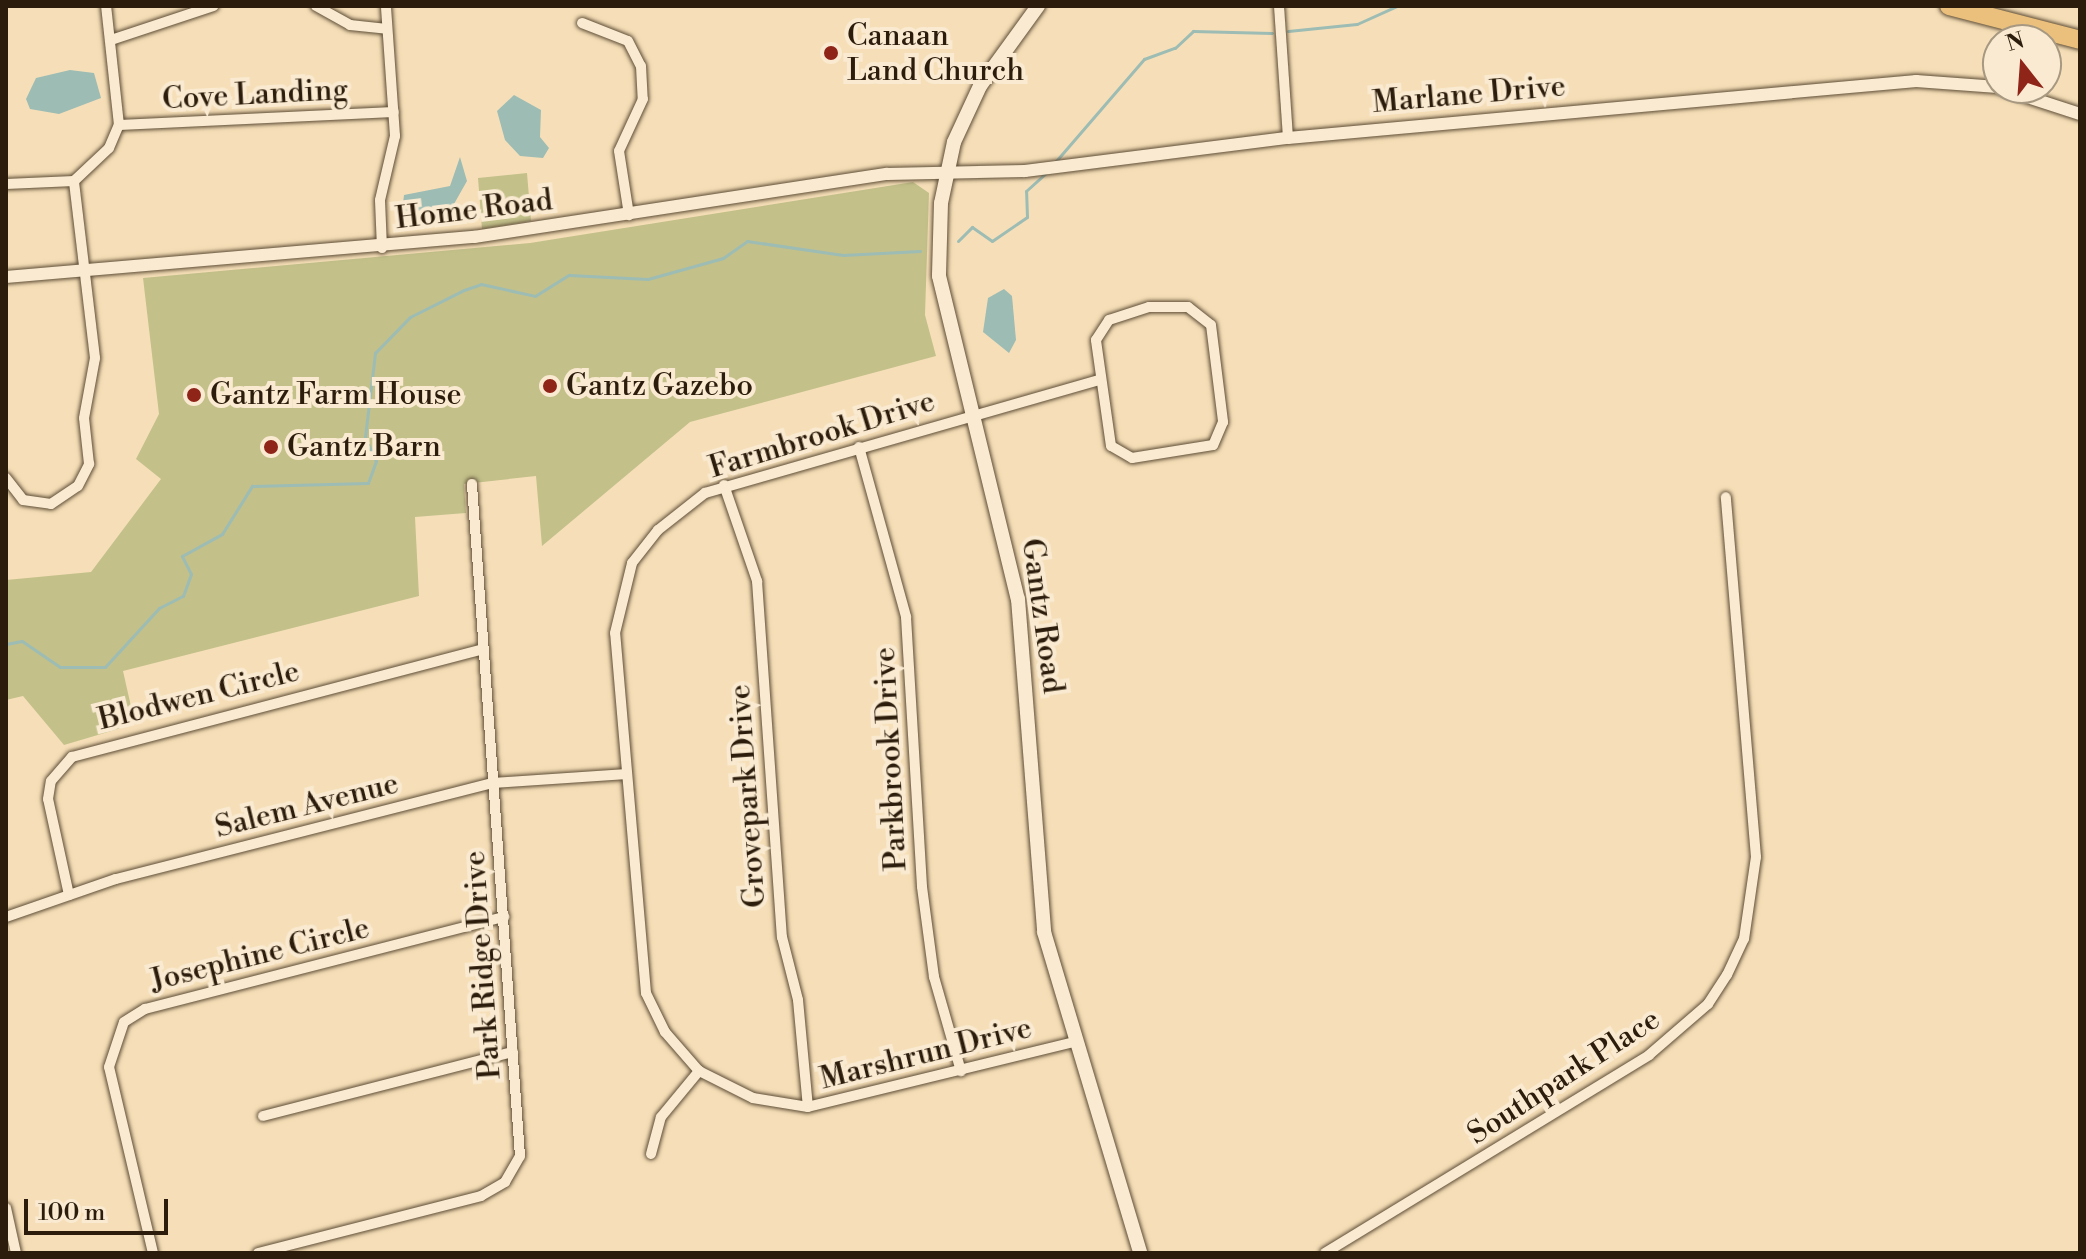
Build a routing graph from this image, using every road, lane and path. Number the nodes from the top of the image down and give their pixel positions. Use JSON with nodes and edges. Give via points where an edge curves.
{"nodes":[{"id":1,"x":106,"y":6,"type":"edge"},
{"id":2,"x":214,"y":6,"type":"edge"},
{"id":3,"x":316,"y":6,"type":"edge"},
{"id":4,"x":386,"y":6,"type":"edge"},
{"id":5,"x":1038,"y":6,"type":"edge"},
{"id":6,"x":1279,"y":6,"type":"edge"},
{"id":7,"x":1949,"y":6,"type":"edge"},
{"id":8,"x":582,"y":23,"type":"dead end"},
{"id":9,"x":387,"y":29,"type":"junction"},
{"id":10,"x":2077,"y":39,"type":"edge"},
{"id":11,"x":111,"y":40,"type":"junction"},
{"id":12,"x":1982,"y":86,"type":"edge"},
{"id":13,"x":2049,"y":104,"type":"edge"},
{"id":14,"x":394,"y":112,"type":"junction"},
{"id":15,"x":2080,"y":114,"type":"edge"},
{"id":16,"x":119,"y":125,"type":"junction"},
{"id":17,"x":1288,"y":138,"type":"junction"},
{"id":18,"x":945,"y":172,"type":"junction"},
{"id":19,"x":74,"y":181,"type":"junction"},
{"id":20,"x":6,"y":184,"type":"edge"},
{"id":21,"x":629,"y":215,"type":"junction"},
{"id":22,"x":382,"y":248,"type":"junction"},
{"id":23,"x":89,"y":272,"type":"junction"},
{"id":24,"x":6,"y":277,"type":"edge"},
{"id":25,"x":1098,"y":380,"type":"junction"},
{"id":26,"x":972,"y":415,"type":"junction"},
{"id":27,"x":859,"y":447,"type":"junction"},
{"id":28,"x":6,"y":478,"type":"edge"},
{"id":29,"x":472,"y":484,"type":"dead end"},
{"id":30,"x":724,"y":485,"type":"junction"},
{"id":31,"x":1726,"y":497,"type":"dead end"},
{"id":32,"x":483,"y":649,"type":"junction"},
{"id":33,"x":626,"y":774,"type":"junction"},
{"id":34,"x":494,"y":783,"type":"junction"},
{"id":35,"x":628,"y":802,"type":"joint"},
{"id":36,"x":69,"y":895,"type":"junction"},
{"id":37,"x":6,"y":917,"type":"edge"},
{"id":38,"x":504,"y":917,"type":"junction"},
{"id":39,"x":1074,"y":1042,"type":"junction"},
{"id":40,"x":513,"y":1052,"type":"junction"},
{"id":41,"x":699,"y":1071,"type":"junction"},
{"id":42,"x":961,"y":1071,"type":"junction"},
{"id":43,"x":808,"y":1107,"type":"junction"},
{"id":44,"x":263,"y":1116,"type":"dead end"},
{"id":45,"x":651,"y":1154,"type":"dead end"},
{"id":46,"x":6,"y":1210,"type":"edge"},
{"id":47,"x":16,"y":1253,"type":"edge"},
{"id":48,"x":153,"y":1253,"type":"edge"},
{"id":49,"x":258,"y":1253,"type":"edge"},
{"id":50,"x":1140,"y":1253,"type":"edge"},
{"id":51,"x":1325,"y":1253,"type":"edge"}],
"edges":[{"from":1,"to":11,"type":"street"},
{"from":2,"to":11,"type":"street"},
{"from":3,"to":9,"type":"street","via":[[350,25]]},
{"from":4,"to":9,"type":"street"},
{"from":5,"to":18,"type":"main road","name":"Gantz Road","via":[[975,94]]},
{"from":6,"to":17,"type":"street"},
{"from":7,"to":10,"type":"highway"},
{"from":8,"to":21,"type":"street","via":[[628,41],[641,66],[643,99],[619,151]]},
{"from":9,"to":14,"type":"street"},
{"from":11,"to":16,"type":"street"},
{"from":12,"to":17,"type":"street","name":"Marlane Drive","via":[[1937,79]]},
{"from":13,"to":15,"type":"street","name":"Marlane Drive"},
{"from":14,"to":16,"type":"street","name":"Cove Landing"},
{"from":14,"to":22,"type":"street","via":[[394,156],[378,215]]},
{"from":16,"to":19,"type":"street","via":[[99,164]]},
{"from":17,"to":18,"type":"street","name":"Marlane Drive","via":[[1048,168]]},
{"from":18,"to":21,"type":"street","name":"Home Road","via":[[843,179]]},
{"from":18,"to":26,"type":"main road","name":"Gantz Road","via":[[939,276]]},
{"from":19,"to":20,"type":"street"},
{"from":19,"to":23,"type":"street"},
{"from":21,"to":22,"type":"street","name":"Home Road"},
{"from":22,"to":23,"type":"street","name":"Home Road"},
{"from":23,"to":24,"type":"street","name":"Home Road"},
{"from":23,"to":28,"type":"street","via":[[95,358],[84,418],[86,476],[59,500],[33,505]]},
{"from":25,"to":25,"type":"street","via":[[1099,329],[1149,307],[1188,307],[1206,316],[1219,373],[1220,441],[1132,458],[1111,446]]},
{"from":25,"to":26,"type":"street","name":"Farmbrook Drive"},
{"from":26,"to":27,"type":"street","name":"Farmbrook Drive"},
{"from":26,"to":39,"type":"main road","name":"Gantz Road","via":[[1018,599],[1040,902]]},
{"from":27,"to":30,"type":"street","name":"Farmbrook Drive"},
{"from":27,"to":42,"type":"street","name":"Parkbrook Drive","via":[[906,617],[922,887],[934,977]]},
{"from":29,"to":32,"type":"street","name":"Park Ridge Drive"},
{"from":30,"to":33,"type":"street","name":"Farmbrook Drive","via":[[658,530],[618,597]]},
{"from":30,"to":43,"type":"street","name":"Grovepark Drive","via":[[757,581],[782,937],[798,1000]]},
{"from":31,"to":51,"type":"street","name":"Southpark Place","via":[[1756,857],[1744,939],[1727,975],[1708,1004],[1649,1055]]},
{"from":32,"to":34,"type":"street","name":"Park Ridge Drive"},
{"from":32,"to":36,"type":"street","name":"Blodwen Circle","via":[[72,757],[51,781],[48,799]]},
{"from":33,"to":34,"type":"street","name":"Salem Avenue"},
{"from":33,"to":35,"type":"street","name":"Farmbrook Drive"},
{"from":34,"to":36,"type":"street","name":"Salem Avenue"},
{"from":34,"to":38,"type":"street","name":"Park Ridge Drive"},
{"from":35,"to":41,"type":"street","name":"Marshrun Drive","via":[[646,993],[665,1032]]},
{"from":36,"to":37,"type":"street","name":"Salem Avenue"},
{"from":38,"to":40,"type":"street","name":"Park Ridge Drive"},
{"from":38,"to":48,"type":"street","name":"Josephine Circle","via":[[145,1009],[124,1022],[109,1067]]},
{"from":39,"to":42,"type":"street","name":"Marshrun Drive"},
{"from":39,"to":50,"type":"main road","name":"Gantz Road"},
{"from":40,"to":44,"type":"street"},
{"from":40,"to":49,"type":"street","name":"Park Ridge Drive","via":[[520,1156],[505,1182],[481,1196]]},
{"from":41,"to":43,"type":"street","name":"Marshrun Drive","via":[[753,1098]]},
{"from":41,"to":45,"type":"street","via":[[661,1117]]},
{"from":42,"to":43,"type":"street","name":"Marshrun Drive"},
{"from":46,"to":47,"type":"street"}]}
